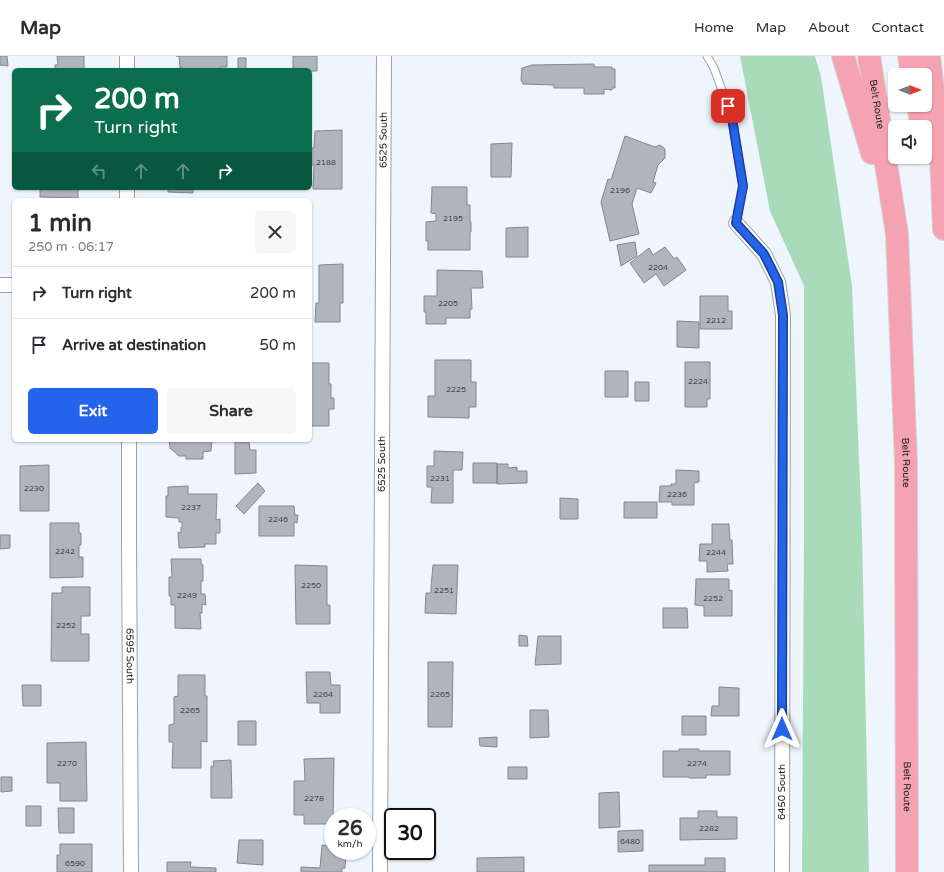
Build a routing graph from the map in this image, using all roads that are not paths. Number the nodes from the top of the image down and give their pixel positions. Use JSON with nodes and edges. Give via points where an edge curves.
{"nodes":[{"id":1,"x":127,"y":56,"type":"edge"},
{"id":2,"x":384,"y":56,"type":"edge"},
{"id":3,"x":707,"y":56,"type":"edge"},
{"id":4,"x":843,"y":56,"type":"edge"},
{"id":5,"x":868,"y":56,"type":"edge"},
{"id":6,"x":908,"y":56,"type":"edge"},
{"id":7,"x":929,"y":56,"type":"edge"},
{"id":8,"x":127,"y":68,"type":"edge"},
{"id":9,"x":911,"y":68,"type":"edge"},
{"id":10,"x":930,"y":164,"type":"edge"},
{"id":11,"x":736,"y":223,"type":"joint"},
{"id":12,"x":944,"y":229,"type":"edge"},
{"id":13,"x":897,"y":234,"type":"junction"},
{"id":14,"x":944,"y":237,"type":"edge"},
{"id":15,"x":0,"y":285,"type":"edge"},
{"id":16,"x":12,"y":285,"type":"edge"},
{"id":17,"x":129,"y":442,"type":"edge"},
{"id":18,"x":131,"y":872,"type":"edge"},
{"id":19,"x":380,"y":872,"type":"edge"},
{"id":20,"x":782,"y":872,"type":"edge"},
{"id":21,"x":907,"y":872,"type":"edge"}],
"edges":[{"from":1,"to":8,"type":"street"},
{"from":2,"to":19,"type":"street","name":"6525 South"},
{"from":3,"to":11,"type":"lane","via":[[714,68],[732,118],[743,186]]},
{"from":4,"to":13,"type":"highway"},
{"from":5,"to":13,"type":"highway","name":"Belt Route"},
{"from":6,"to":9,"type":"highway"},
{"from":7,"to":12,"type":"highway","via":[[941,156]]},
{"from":10,"to":14,"type":"highway"},
{"from":11,"to":20,"type":"street","name":"6450 South","via":[[764,254],[778,282],[783,315]]},
{"from":13,"to":21,"type":"highway","name":"Belt Route","via":[[906,463]]},
{"from":15,"to":16,"type":"street"},
{"from":17,"to":18,"type":"street","name":"6595 South"}]}
